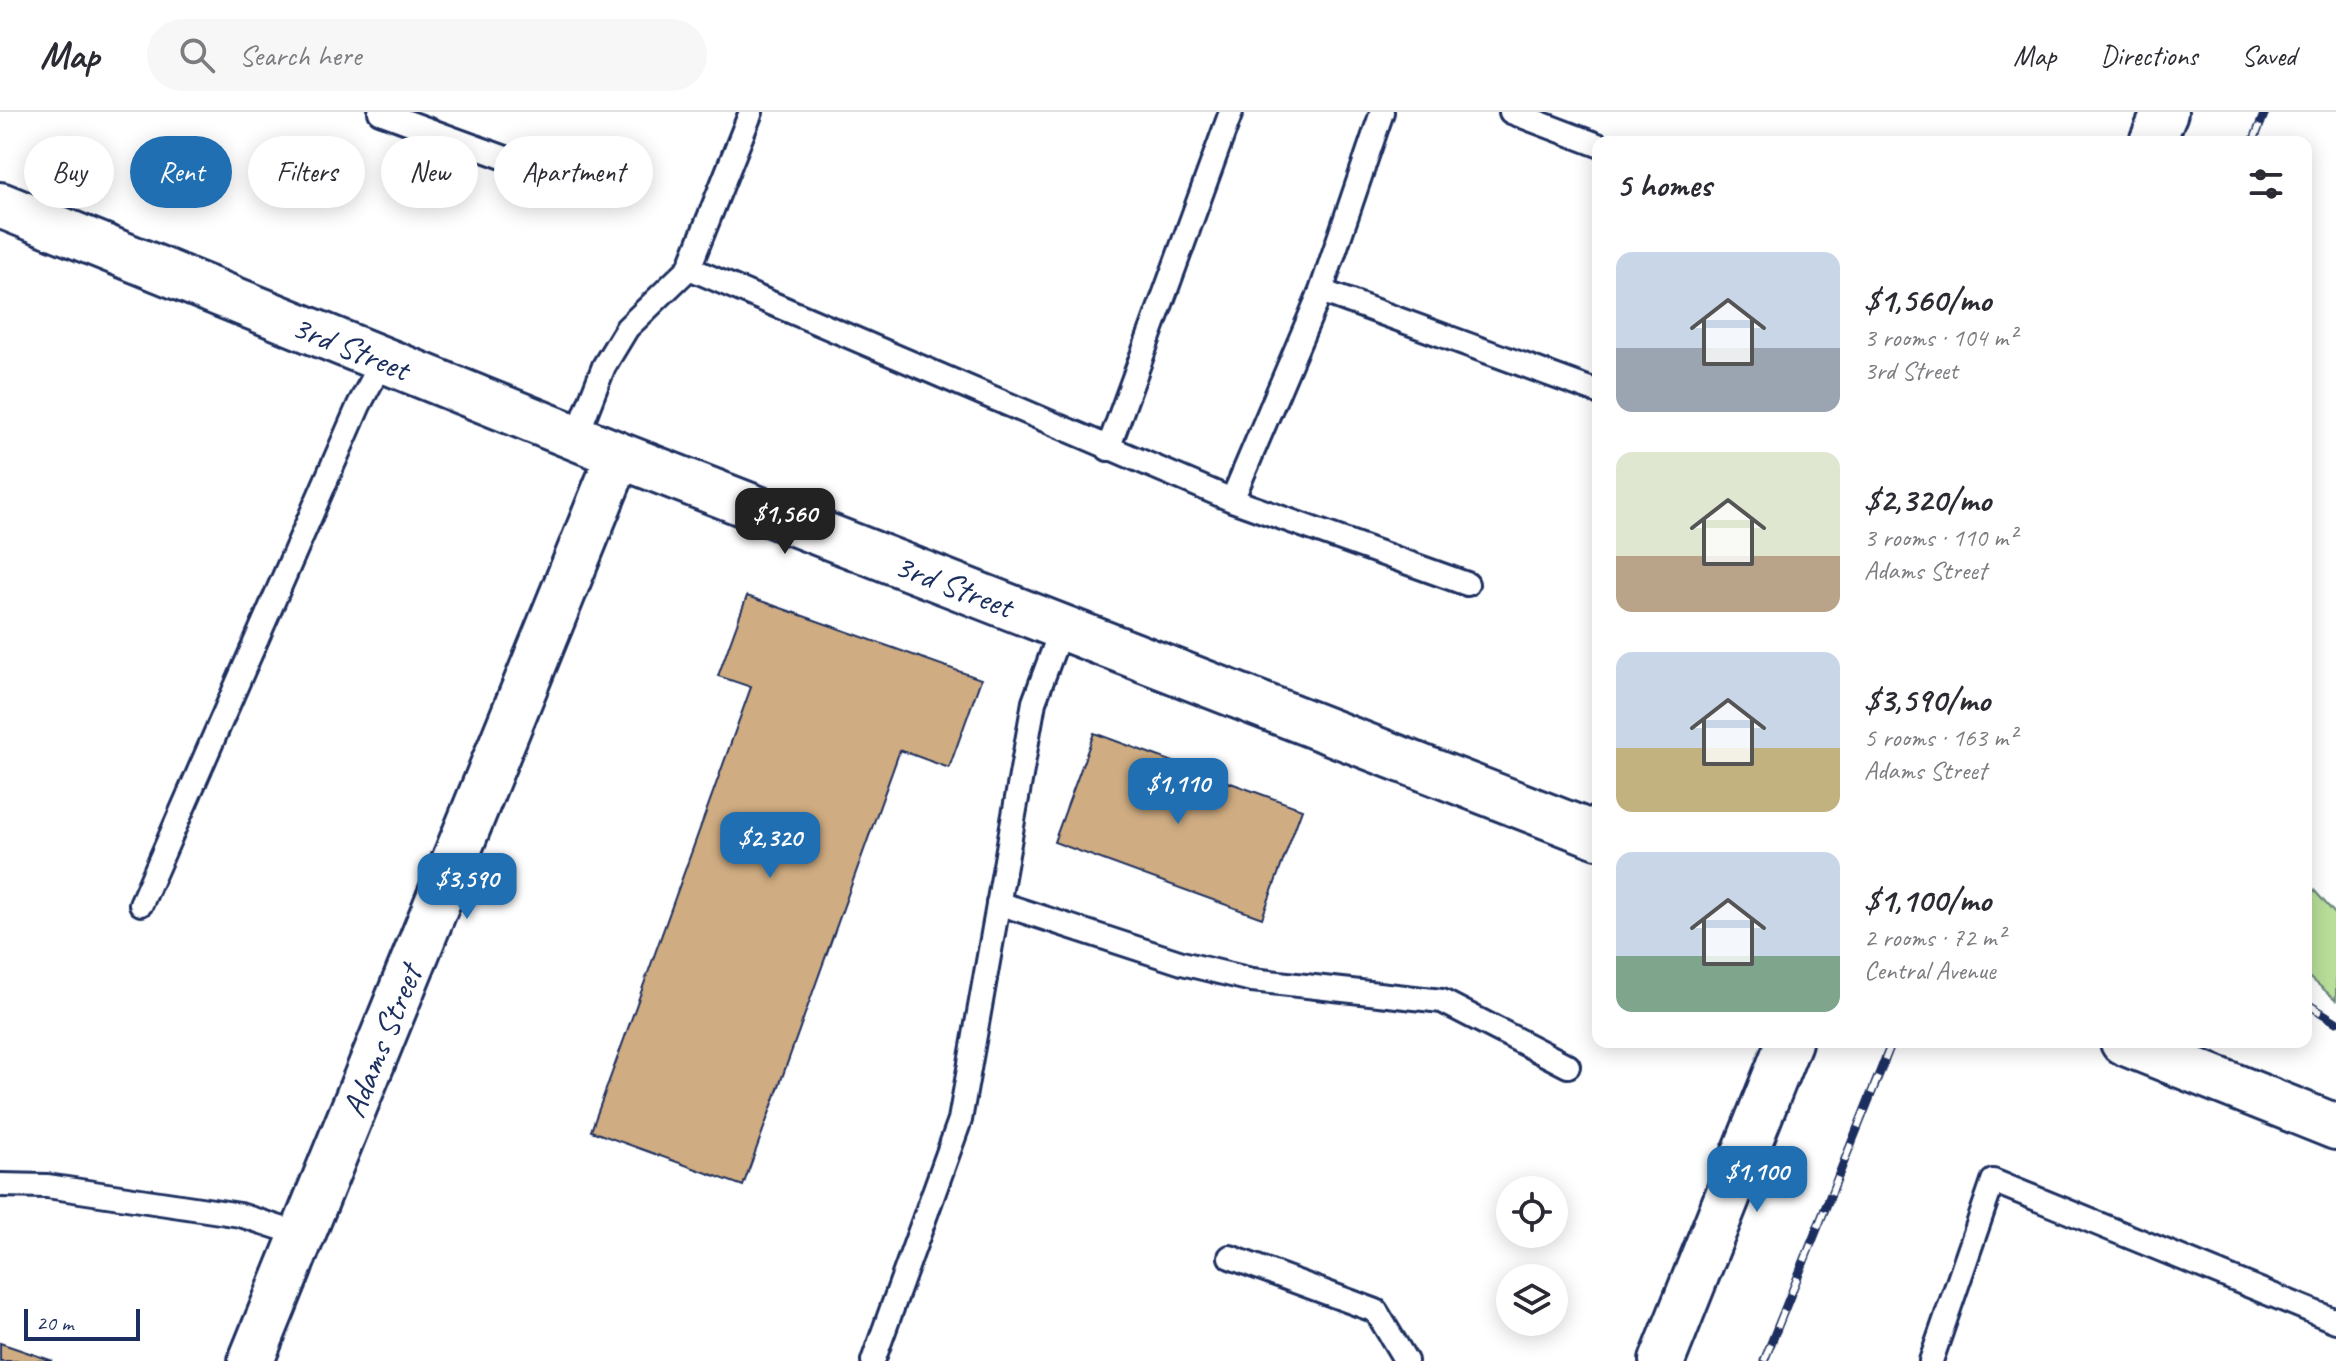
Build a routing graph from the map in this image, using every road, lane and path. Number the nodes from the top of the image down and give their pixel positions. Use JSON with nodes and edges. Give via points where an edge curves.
{"nodes":[{"id":1,"x":380,"y":112,"type":"edge"},
{"id":2,"x":751,"y":112,"type":"edge"},
{"id":3,"x":1231,"y":112,"type":"edge"},
{"id":4,"x":1382,"y":112,"type":"edge"},
{"id":5,"x":1511,"y":112,"type":"edge"},
{"id":6,"x":2165,"y":112,"type":"edge"},
{"id":7,"x":2155,"y":136,"type":"edge"},
{"id":8,"x":1592,"y":143,"type":"edge"},
{"id":9,"x":494,"y":154,"type":"edge"},
{"id":10,"x":0,"y":205,"type":"edge"},
{"id":11,"x":689,"y":268,"type":"junction"},
{"id":12,"x":1321,"y":291,"type":"junction"},
{"id":13,"x":383,"y":360,"type":"junction"},
{"id":14,"x":1592,"y":390,"type":"edge"},
{"id":15,"x":576,"y":438,"type":"junction"},
{"id":16,"x":1108,"y":449,"type":"junction"},
{"id":17,"x":619,"y":455,"type":"junction"},
{"id":18,"x":1232,"y":500,"type":"junction"},
{"id":19,"x":1467,"y":584,"type":"dead end"},
{"id":20,"x":1062,"y":627,"type":"junction"},
{"id":21,"x":1592,"y":834,"type":"edge"},
{"id":22,"x":998,"y":903,"type":"junction"},
{"id":23,"x":141,"y":904,"type":"dead end"},
{"id":24,"x":1787,"y":1048,"type":"edge"},
{"id":25,"x":2138,"y":1048,"type":"edge"},
{"id":26,"x":1568,"y":1066,"type":"dead end"},
{"id":27,"x":2336,"y":1127,"type":"edge"},
{"id":28,"x":0,"y":1185,"type":"edge"},
{"id":29,"x":302,"y":1235,"type":"junction"},
{"id":30,"x":1230,"y":1257,"type":"dead end"},
{"id":31,"x":2336,"y":1321,"type":"edge"},
{"id":32,"x":251,"y":1361,"type":"edge"},
{"id":33,"x":873,"y":1361,"type":"edge"},
{"id":34,"x":1406,"y":1361,"type":"edge"},
{"id":35,"x":1662,"y":1361,"type":"edge"},
{"id":36,"x":1931,"y":1361,"type":"edge"}],
"edges":[{"from":1,"to":9,"type":"lane"},
{"from":2,"to":11,"type":"lane"},
{"from":3,"to":16,"type":"lane"},
{"from":4,"to":12,"type":"lane"},
{"from":5,"to":8,"type":"lane"},
{"from":6,"to":7,"type":"street"},
{"from":10,"to":13,"type":"street","name":"3rd Street"},
{"from":11,"to":15,"type":"lane","via":[[627,328],[604,366]]},
{"from":11,"to":16,"type":"lane"},
{"from":12,"to":14,"type":"lane"},
{"from":12,"to":18,"type":"lane"},
{"from":13,"to":15,"type":"street","name":"3rd Street"},
{"from":13,"to":23,"type":"lane"},
{"from":15,"to":17,"type":"street","name":"3rd Street"},
{"from":16,"to":18,"type":"lane"},
{"from":17,"to":20,"type":"street","name":"3rd Street"},
{"from":17,"to":29,"type":"street","name":"Adams Street"},
{"from":18,"to":19,"type":"lane"},
{"from":20,"to":21,"type":"street","name":"3rd Street"},
{"from":20,"to":22,"type":"lane","via":[[1034,702]]},
{"from":22,"to":26,"type":"lane","via":[[1182,963],[1252,980],[1442,1001]]},
{"from":22,"to":33,"type":"lane","via":[[960,1120]]},
{"from":24,"to":35,"type":"street"},
{"from":25,"to":27,"type":"street"},
{"from":28,"to":29,"type":"lane","via":[[47,1186],[240,1215]]},
{"from":29,"to":32,"type":"street","name":"Adams Street"},
{"from":30,"to":34,"type":"lane","via":[[1376,1311]]},
{"from":31,"to":36,"type":"lane","via":[[1993,1181]]}]}
